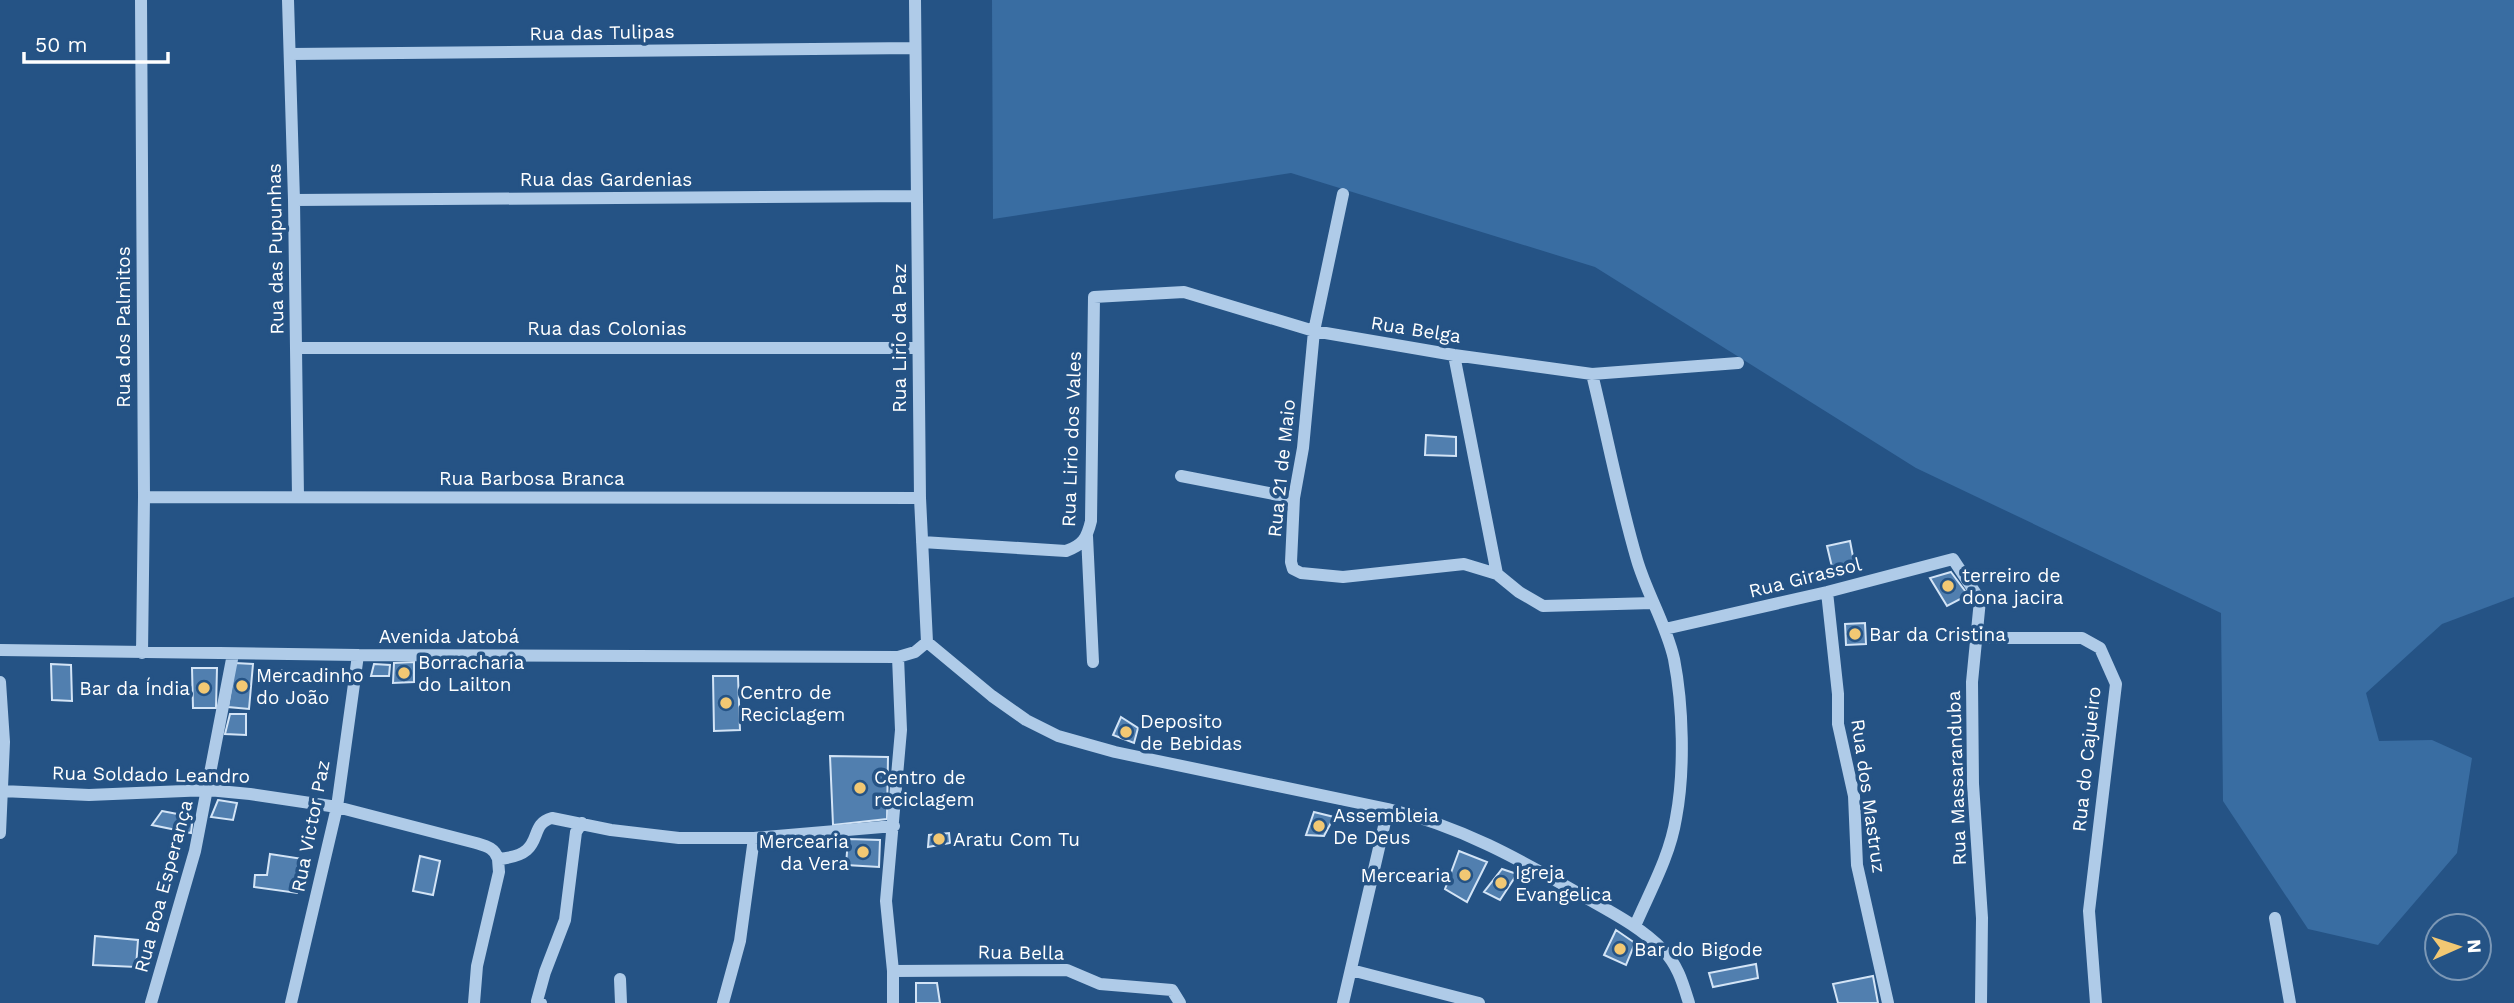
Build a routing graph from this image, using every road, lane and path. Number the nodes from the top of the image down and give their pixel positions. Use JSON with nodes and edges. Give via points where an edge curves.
{"nodes":[{"id":1,"x":141,"y":0,"type":"edge"},
{"id":2,"x":288,"y":0,"type":"edge"},
{"id":3,"x":915,"y":0,"type":"edge"},
{"id":4,"x":915,"y":48,"type":"junction"},
{"id":5,"x":290,"y":54,"type":"junction"},
{"id":6,"x":1343,"y":194,"type":"dead end"},
{"id":7,"x":917,"y":196,"type":"junction"},
{"id":8,"x":294,"y":200,"type":"junction"},
{"id":9,"x":1094,"y":297,"type":"joint"},
{"id":10,"x":1314,"y":331,"type":"junction"},
{"id":11,"x":296,"y":348,"type":"junction"},
{"id":12,"x":917,"y":348,"type":"junction"},
{"id":13,"x":1454,"y":355,"type":"junction"},
{"id":14,"x":1738,"y":363,"type":"dead end"},
{"id":15,"x":1592,"y":374,"type":"junction"},
{"id":16,"x":1181,"y":475,"type":"dead end"},
{"id":17,"x":144,"y":497,"type":"junction"},
{"id":18,"x":298,"y":497,"type":"junction"},
{"id":19,"x":920,"y":498,"type":"junction"},
{"id":20,"x":1294,"y":498,"type":"junction"},
{"id":21,"x":1087,"y":536,"type":"junction"},
{"id":22,"x":922,"y":542,"type":"junction"},
{"id":23,"x":1954,"y":559,"type":"joint"},
{"id":24,"x":1497,"y":574,"type":"junction"},
{"id":25,"x":1826,"y":592,"type":"junction"},
{"id":26,"x":1653,"y":603,"type":"junction"},
{"id":27,"x":1665,"y":629,"type":"junction"},
{"id":28,"x":1976,"y":638,"type":"junction"},
{"id":29,"x":927,"y":642,"type":"junction"},
{"id":30,"x":0,"y":650,"type":"edge"},
{"id":31,"x":142,"y":653,"type":"junction"},
{"id":32,"x":233,"y":654,"type":"junction"},
{"id":33,"x":358,"y":655,"type":"junction"},
{"id":34,"x":898,"y":657,"type":"junction"},
{"id":35,"x":1093,"y":662,"type":"dead end"},
{"id":36,"x":0,"y":682,"type":"edge"},
{"id":37,"x":2,"y":790,"type":"junction"},
{"id":38,"x":208,"y":790,"type":"junction"},
{"id":39,"x":337,"y":807,"type":"junction"},
{"id":40,"x":1388,"y":809,"type":"junction"},
{"id":41,"x":582,"y":823,"type":"junction"},
{"id":42,"x":894,"y":826,"type":"junction"},
{"id":43,"x":0,"y":833,"type":"edge"},
{"id":44,"x":754,"y":838,"type":"junction"},
{"id":45,"x":499,"y":859,"type":"junction"},
{"id":46,"x":2275,"y":918,"type":"dead end"},
{"id":47,"x":1635,"y":926,"type":"junction"},
{"id":48,"x":1351,"y":970,"type":"junction"},
{"id":49,"x":893,"y":971,"type":"junction"},
{"id":50,"x":620,"y":979,"type":"dead end"},
{"id":51,"x":151,"y":1003,"type":"edge"},
{"id":52,"x":291,"y":1003,"type":"edge"},
{"id":53,"x":474,"y":1003,"type":"edge"},
{"id":54,"x":541,"y":1003,"type":"edge"},
{"id":55,"x":621,"y":1003,"type":"edge"},
{"id":56,"x":723,"y":1003,"type":"edge"},
{"id":57,"x":893,"y":1003,"type":"edge"},
{"id":58,"x":1180,"y":1003,"type":"edge"},
{"id":59,"x":1343,"y":1003,"type":"edge"},
{"id":60,"x":1479,"y":1003,"type":"edge"},
{"id":61,"x":1689,"y":1003,"type":"edge"},
{"id":62,"x":1888,"y":1003,"type":"edge"},
{"id":63,"x":1981,"y":1003,"type":"edge"},
{"id":64,"x":2096,"y":1003,"type":"edge"},
{"id":65,"x":2290,"y":1003,"type":"edge"}],
"edges":[{"from":1,"to":17,"type":"street","name":"Rua dos Palmitos"},
{"from":2,"to":5,"type":"street","name":"Rua das Pupunhas"},
{"from":3,"to":4,"type":"street","name":"Rua Lirio da Paz"},
{"from":4,"to":5,"type":"street","name":"Rua das Tulipas"},
{"from":4,"to":7,"type":"street","name":"Rua Lirio da Paz"},
{"from":5,"to":8,"type":"street","name":"Rua das Pupunhas"},
{"from":6,"to":10,"type":"street","name":"Rua 21 de Maio"},
{"from":7,"to":8,"type":"street","name":"Rua das Gardenias"},
{"from":7,"to":12,"type":"street","name":"Rua Lirio da Paz"},
{"from":8,"to":11,"type":"street","name":"Rua das Pupunhas"},
{"from":9,"to":10,"type":"street","name":"Rua Belga","via":[[1184,292]]},
{"from":9,"to":21,"type":"street","name":"Rua Lirio dos Vales","via":[[1091,521]]},
{"from":10,"to":13,"type":"street","name":"Rua Belga"},
{"from":10,"to":20,"type":"street","name":"Rua 21 de Maio"},
{"from":11,"to":12,"type":"street","name":"Rua das Colonias"},
{"from":11,"to":18,"type":"street","name":"Rua das Pupunhas"},
{"from":12,"to":19,"type":"street","name":"Rua Lirio da Paz"},
{"from":13,"to":15,"type":"street","name":"Rua Belga"},
{"from":13,"to":24,"type":"street"},
{"from":14,"to":15,"type":"street","name":"Rua Belga"},
{"from":15,"to":26,"type":"street","via":[[1637,559]]},
{"from":16,"to":20,"type":"street"},
{"from":17,"to":18,"type":"street","name":"Rua Barbosa Branca"},
{"from":17,"to":31,"type":"street","name":"Rua dos Palmitos"},
{"from":18,"to":19,"type":"street","name":"Rua Barbosa Branca"},
{"from":19,"to":22,"type":"street","name":"Rua Lirio da Paz"},
{"from":20,"to":24,"type":"street","name":"Rua 21 de Maio","via":[[1290,562],[1301,573],[1343,578],[1464,564]]},
{"from":21,"to":22,"type":"street","name":"Rua Lirio dos Vales","via":[[1080,546],[1066,551]]},
{"from":21,"to":35,"type":"street"},
{"from":22,"to":29,"type":"street","name":"Rua Lirio da Paz"},
{"from":23,"to":25,"type":"street","name":"Rua Girassol"},
{"from":23,"to":28,"type":"street","name":"Rua Massaranduba","via":[[1980,600]]},
{"from":24,"to":26,"type":"street","via":[[1543,606]]},
{"from":25,"to":27,"type":"street","name":"Rua Girassol"},
{"from":25,"to":62,"type":"street","name":"Rua dos Mastruz","via":[[1838,724],[1854,796],[1857,865]]},
{"from":26,"to":27,"type":"street"},
{"from":27,"to":47,"type":"street","via":[[1681,703],[1679,794],[1666,855]]},
{"from":28,"to":63,"type":"street","name":"Rua Massaranduba","via":[[1972,772],[1982,918]]},
{"from":28,"to":64,"type":"street","name":"Rua do Cajueiro","via":[[2081,638],[2100,648],[2116,684],[2089,911]]},
{"from":29,"to":34,"type":"street"},
{"from":29,"to":40,"type":"street","via":[[1009,708],[1058,736]]},
{"from":30,"to":31,"type":"street","name":"Avenida Jatobá"},
{"from":31,"to":32,"type":"street","name":"Avenida Jatobá"},
{"from":32,"to":33,"type":"street","name":"Avenida Jatobá"},
{"from":32,"to":38,"type":"street","name":"Rua Boa Esperança"},
{"from":33,"to":34,"type":"street","name":"Avenida Jatobá"},
{"from":33,"to":39,"type":"street","name":"Rua Victor Paz"},
{"from":34,"to":42,"type":"street","via":[[901,730]]},
{"from":36,"to":37,"type":"street"},
{"from":37,"to":38,"type":"street","name":"Rua Soldado Leandro","via":[[89,795]]},
{"from":37,"to":43,"type":"street"},
{"from":38,"to":39,"type":"street","name":"Rua Soldado Leandro"},
{"from":38,"to":51,"type":"street","name":"Rua Boa Esperança"},
{"from":39,"to":45,"type":"street","name":"Rua Soldado Leandro","via":[[489,847]]},
{"from":39,"to":52,"type":"street","name":"Rua Victor Paz"},
{"from":40,"to":47,"type":"street","via":[[1459,830]]},
{"from":40,"to":48,"type":"street"},
{"from":41,"to":44,"type":"street","via":[[679,838]]},
{"from":41,"to":45,"type":"street","via":[[559,817],[545,820],[527,853]]},
{"from":41,"to":54,"type":"street","via":[[572,852],[565,920],[545,972],[537,1001]]},
{"from":42,"to":44,"type":"street"},
{"from":42,"to":49,"type":"street","via":[[886,901]]},
{"from":44,"to":56,"type":"street","via":[[740,941]]},
{"from":45,"to":53,"type":"street"},
{"from":46,"to":65,"type":"street"},
{"from":47,"to":61,"type":"street","via":[[1665,952],[1681,976]]},
{"from":48,"to":59,"type":"street"},
{"from":48,"to":60,"type":"street"},
{"from":49,"to":57,"type":"street"},
{"from":49,"to":58,"type":"street","name":"Rua Bella","via":[[1067,970],[1100,984],[1172,990]]},
{"from":50,"to":55,"type":"street"}]}
